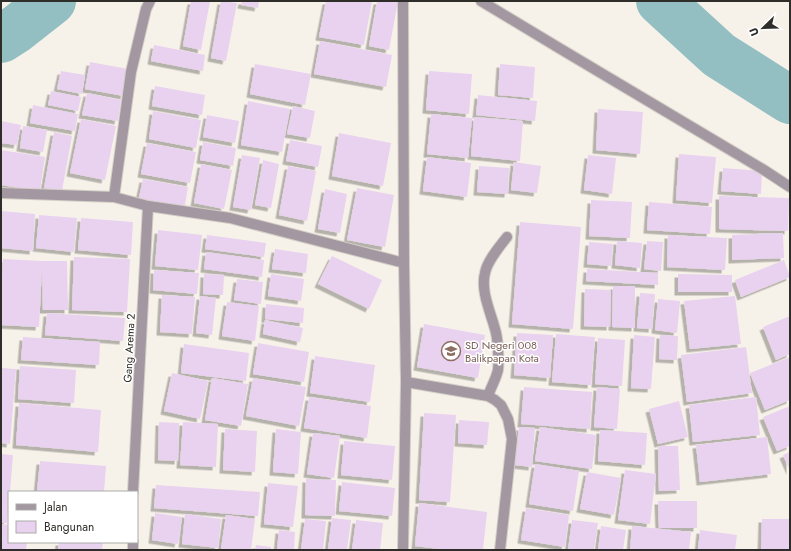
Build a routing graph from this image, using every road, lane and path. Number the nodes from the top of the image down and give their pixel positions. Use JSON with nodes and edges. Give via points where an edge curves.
{"nodes":[{"id":1,"x":150,"y":1,"type":"edge"},
{"id":2,"x":403,"y":1,"type":"edge"},
{"id":3,"x":481,"y":1,"type":"edge"},
{"id":4,"x":790,"y":187,"type":"edge"},
{"id":5,"x":1,"y":193,"type":"edge"},
{"id":6,"x":114,"y":197,"type":"junction"},
{"id":7,"x":148,"y":206,"type":"junction"},
{"id":8,"x":507,"y":237,"type":"dead end"},
{"id":9,"x":404,"y":262,"type":"junction"},
{"id":10,"x":406,"y":382,"type":"junction"},
{"id":11,"x":488,"y":396,"type":"junction"},
{"id":12,"x":133,"y":491,"type":"edge"},
{"id":13,"x":403,"y":550,"type":"edge"},
{"id":14,"x":500,"y":550,"type":"edge"}],
"edges":[{"from":1,"to":6,"type":"street","via":[[131,72]]},
{"from":2,"to":9,"type":"street"},
{"from":3,"to":4,"type":"street"},
{"from":5,"to":6,"type":"street"},
{"from":6,"to":7,"type":"street"},
{"from":7,"to":9,"type":"street","via":[[230,218]]},
{"from":7,"to":12,"type":"street","name":"Gang Arema 2"},
{"from":8,"to":11,"type":"street","via":[[485,272],[484,289],[497,334],[498,350],[498,369]]},
{"from":9,"to":10,"type":"street"},
{"from":10,"to":11,"type":"street"},
{"from":10,"to":13,"type":"street"},
{"from":11,"to":14,"type":"street","via":[[501,404],[508,419],[512,439]]}]}
